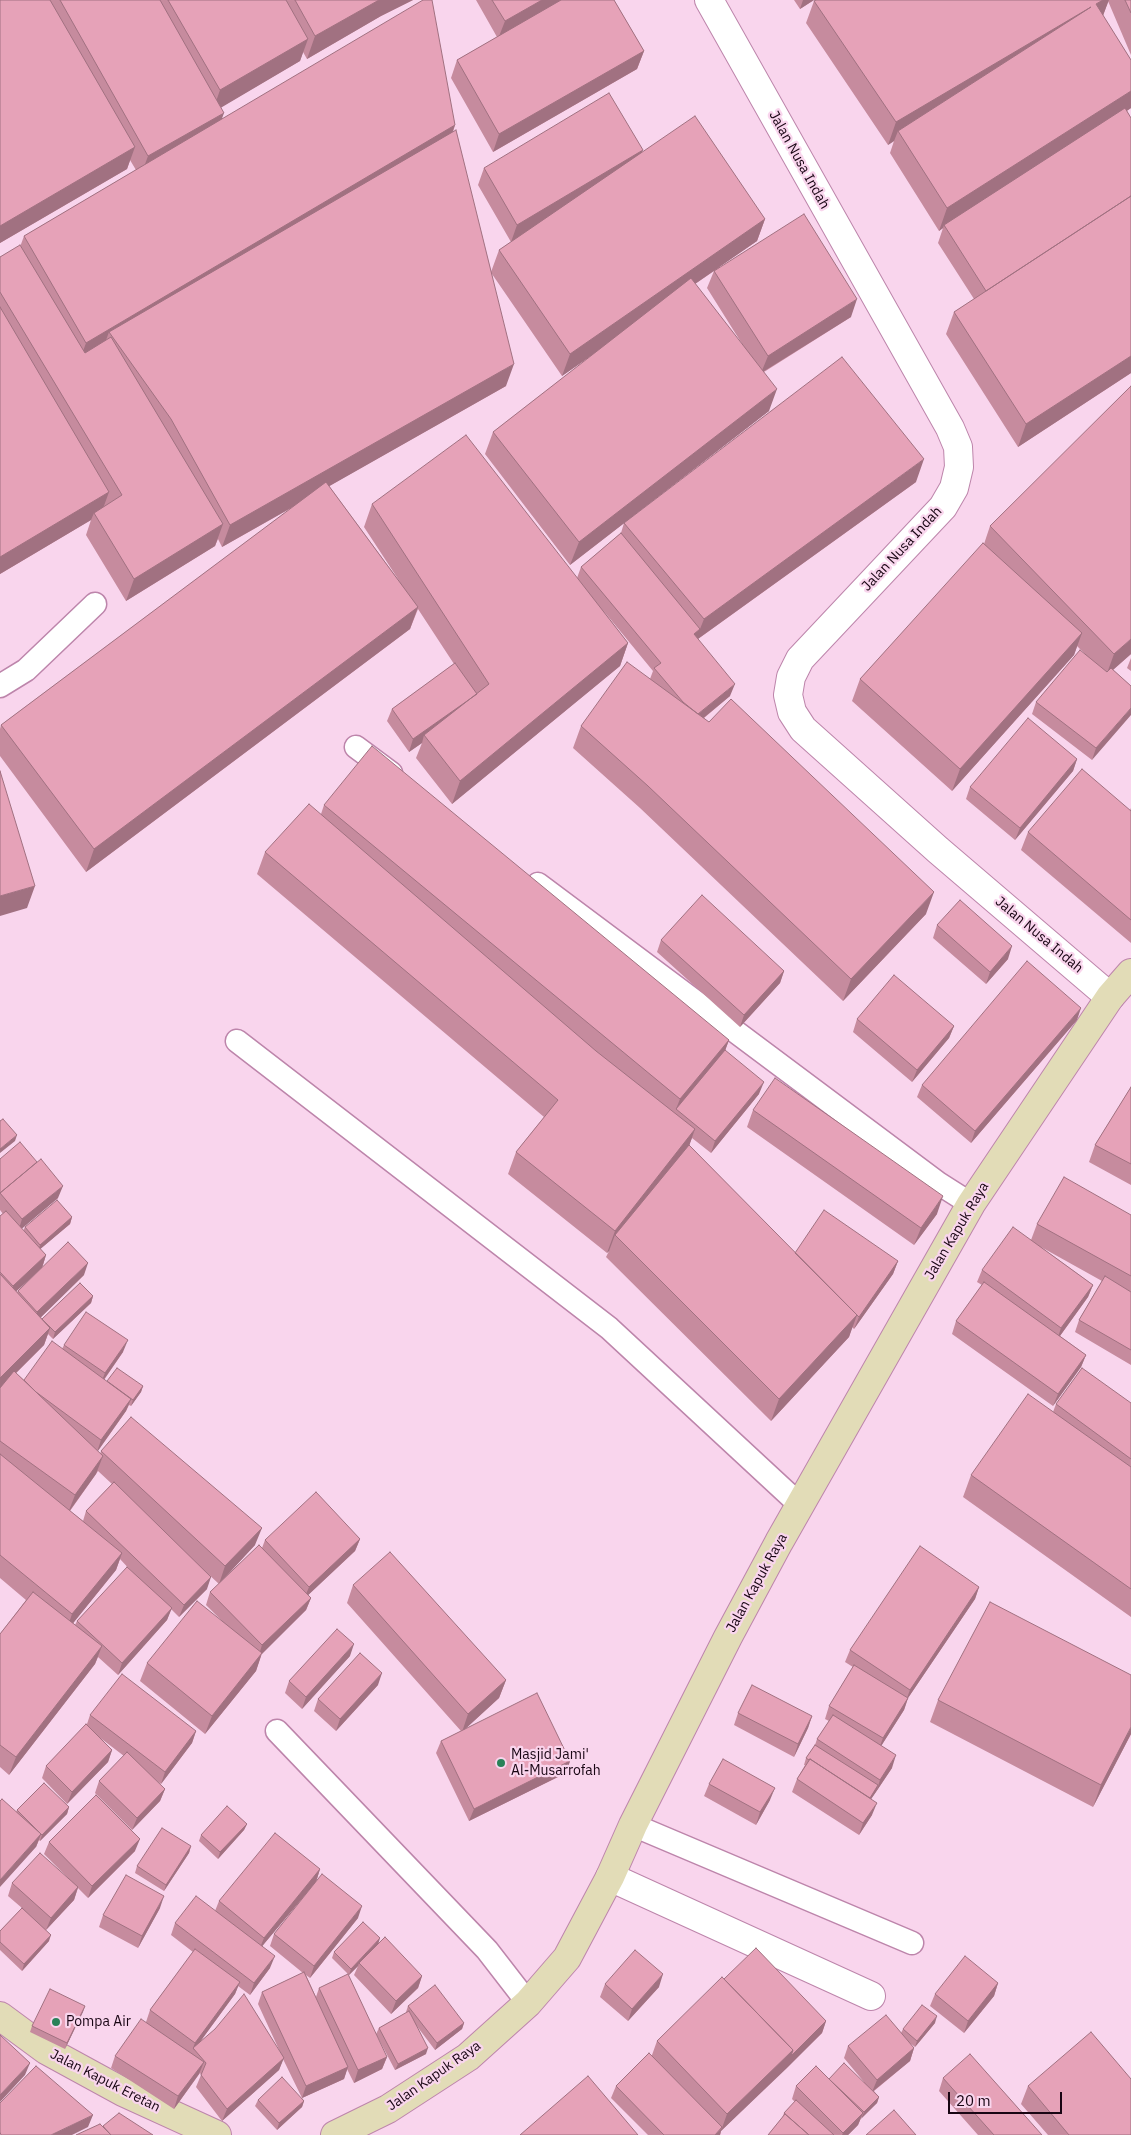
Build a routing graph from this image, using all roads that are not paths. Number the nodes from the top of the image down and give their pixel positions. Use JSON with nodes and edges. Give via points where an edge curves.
{"nodes":[{"id":1,"x":709,"y":0,"type":"edge"},
{"id":2,"x":95,"y":604,"type":"dead end"},
{"id":3,"x":0,"y":686,"type":"edge"},
{"id":4,"x":356,"y":747,"type":"dead end"},
{"id":5,"x":403,"y":783,"type":"edge"},
{"id":6,"x":523,"y":873,"type":"edge"},
{"id":7,"x":1131,"y":973,"type":"edge"},
{"id":8,"x":1110,"y":997,"type":"junction"},
{"id":9,"x":237,"y":1041,"type":"dead end"},
{"id":10,"x":971,"y":1204,"type":"junction"},
{"id":11,"x":800,"y":1505,"type":"junction"},
{"id":12,"x":278,"y":1731,"type":"dead end"},
{"id":13,"x":633,"y":1825,"type":"junction"},
{"id":14,"x":610,"y":1877,"type":"junction"},
{"id":15,"x":912,"y":1943,"type":"dead end"},
{"id":16,"x":870,"y":1996,"type":"dead end"},
{"id":17,"x":528,"y":2003,"type":"junction"},
{"id":18,"x":0,"y":2016,"type":"edge"},
{"id":19,"x":217,"y":2135,"type":"edge"},
{"id":20,"x":335,"y":2135,"type":"edge"}],
"edges":[{"from":1,"to":8,"type":"street","name":"Jalan Nusa Indah","via":[[946,420],[958,447],[960,467],[954,488],[942,507],[800,660],[790,676],[788,695],[792,712],[802,730]]},
{"from":2,"to":3,"type":"lane","via":[[26,670]]},
{"from":4,"to":5,"type":"lane"},
{"from":6,"to":10,"type":"lane","via":[[930,1177]]},
{"from":7,"to":8,"type":"main road","name":"Jalan Kapuk Raya"},
{"from":8,"to":10,"type":"main road","name":"Jalan Kapuk Raya"},
{"from":9,"to":11,"type":"lane","via":[[608,1328]]},
{"from":10,"to":11,"type":"main road","name":"Jalan Kapuk Raya"},
{"from":11,"to":13,"type":"main road","name":"Jalan Kapuk Raya","via":[[728,1637]]},
{"from":12,"to":17,"type":"lane","via":[[487,1950]]},
{"from":13,"to":14,"type":"main road","name":"Jalan Kapuk Raya"},
{"from":13,"to":15,"type":"lane"},
{"from":14,"to":16,"type":"street"},
{"from":14,"to":17,"type":"main road","name":"Jalan Kapuk Raya","via":[[567,1958]]},
{"from":17,"to":20,"type":"main road","name":"Jalan Kapuk Raya","via":[[468,2056],[388,2110]]},
{"from":18,"to":19,"type":"main road","name":"Jalan Kapuk Eretan","via":[[46,2050],[123,2092]]}]}
